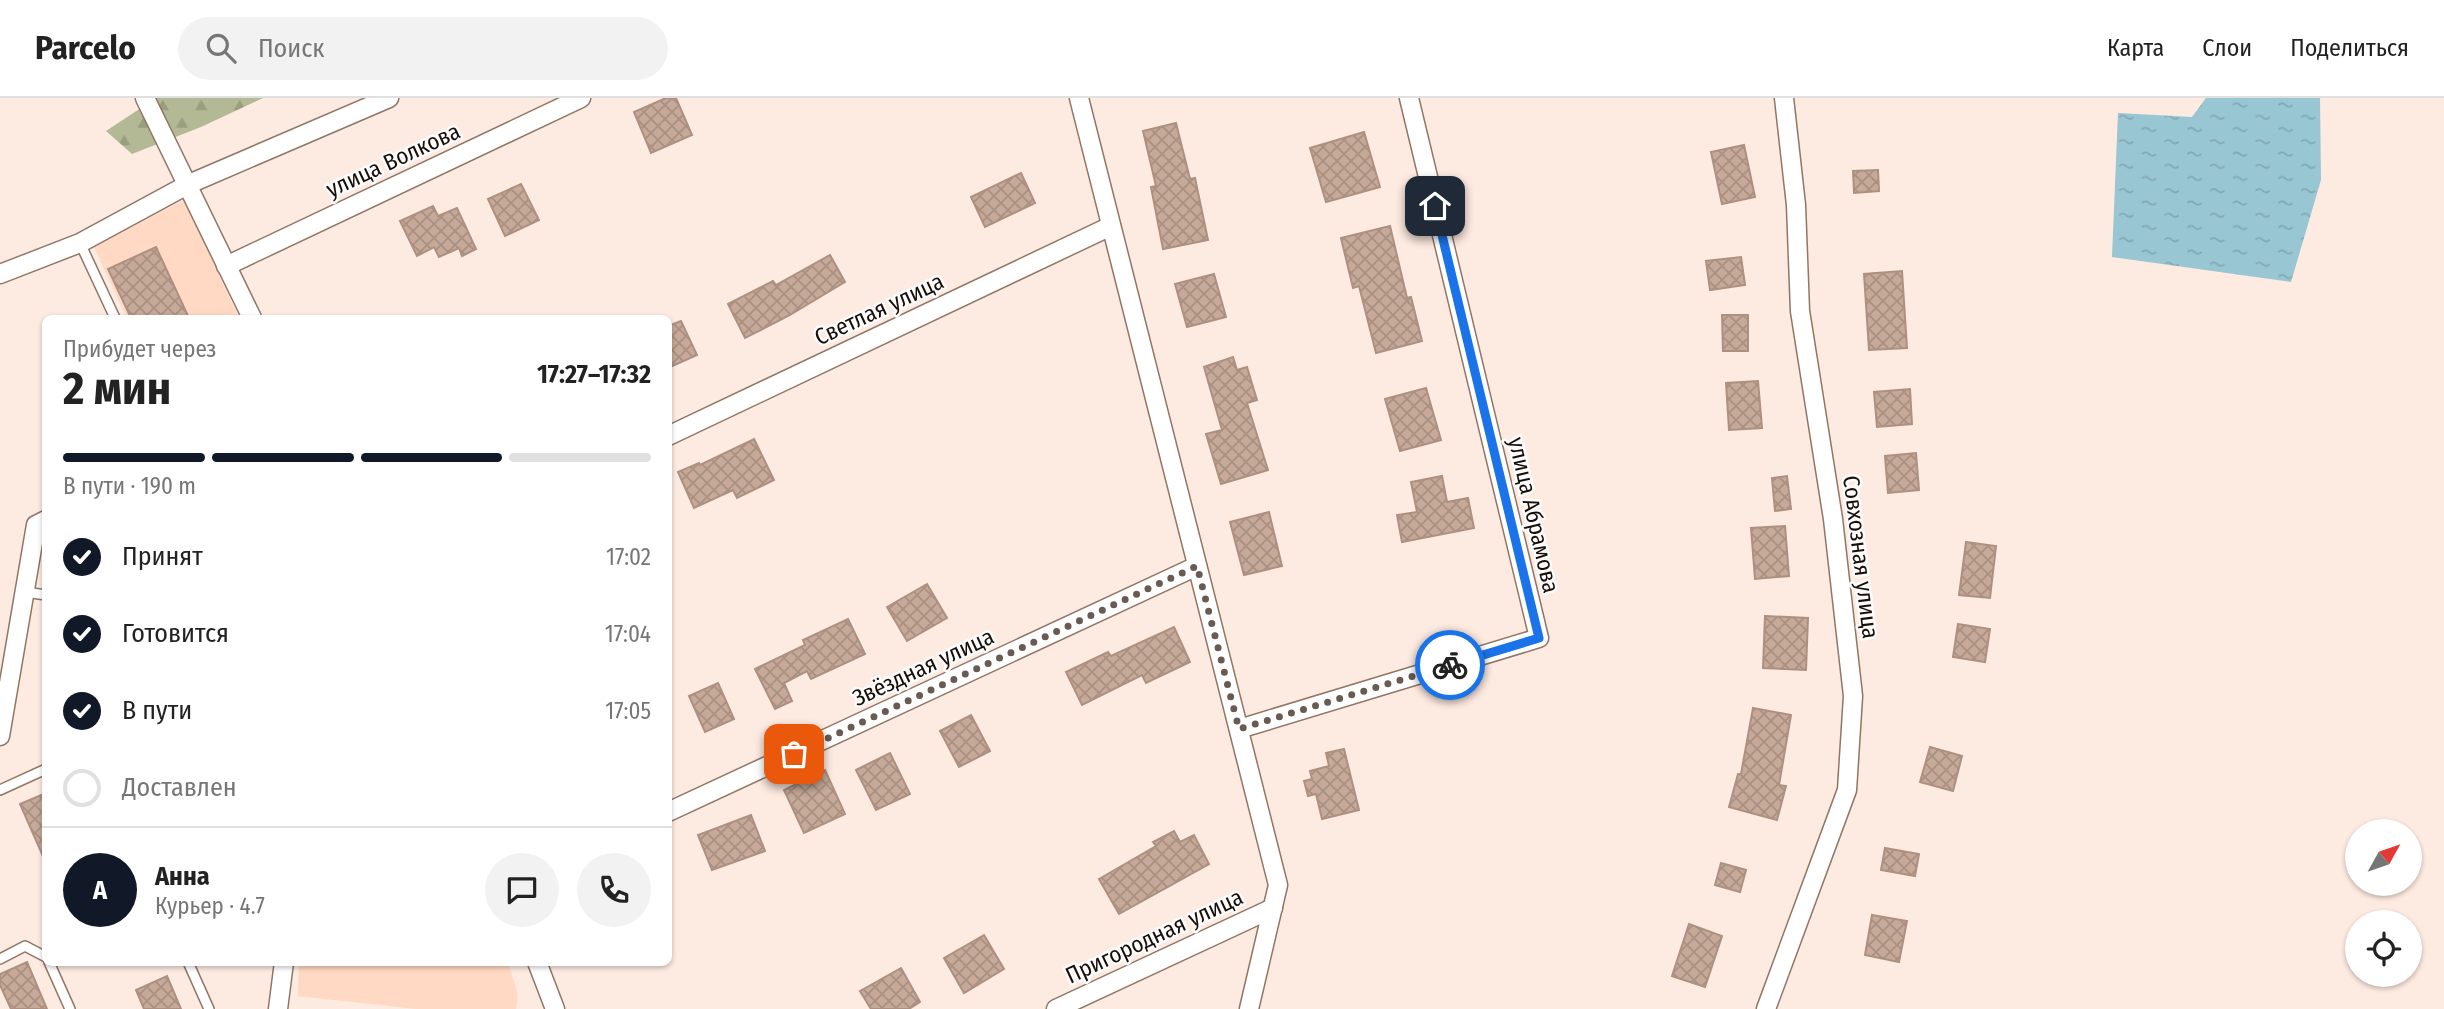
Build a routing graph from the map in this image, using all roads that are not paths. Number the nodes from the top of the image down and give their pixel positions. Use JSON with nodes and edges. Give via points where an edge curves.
{"nodes":[{"id":1,"x":145,"y":98,"type":"edge"},
{"id":2,"x":389,"y":98,"type":"edge"},
{"id":3,"x":581,"y":98,"type":"edge"},
{"id":4,"x":1079,"y":98,"type":"edge"},
{"id":5,"x":1409,"y":98,"type":"edge"},
{"id":6,"x":1784,"y":98,"type":"edge"},
{"id":7,"x":189,"y":184,"type":"junction"},
{"id":8,"x":1111,"y":226,"type":"junction"},
{"id":9,"x":79,"y":243,"type":"junction"},
{"id":10,"x":226,"y":266,"type":"junction"},
{"id":11,"x":1,"y":272,"type":"edge"},
{"id":12,"x":114,"y":315,"type":"edge"},
{"id":13,"x":250,"y":315,"type":"edge"},
{"id":14,"x":672,"y":434,"type":"edge"},
{"id":15,"x":42,"y":522,"type":"edge"},
{"id":16,"x":1197,"y":566,"type":"junction"},
{"id":17,"x":25,"y":592,"type":"junction"},
{"id":18,"x":42,"y":594,"type":"edge"},
{"id":19,"x":1239,"y":729,"type":"junction"},
{"id":20,"x":0,"y":736,"type":"edge"},
{"id":21,"x":42,"y":771,"type":"edge"},
{"id":22,"x":0,"y":790,"type":"edge"},
{"id":23,"x":672,"y":810,"type":"edge"},
{"id":24,"x":1273,"y":908,"type":"junction"},
{"id":25,"x":42,"y":955,"type":"edge"},
{"id":26,"x":0,"y":959,"type":"edge"},
{"id":27,"x":51,"y":966,"type":"edge"},
{"id":28,"x":190,"y":966,"type":"edge"},
{"id":29,"x":283,"y":966,"type":"edge"},
{"id":30,"x":539,"y":966,"type":"edge"},
{"id":31,"x":70,"y":1009,"type":"edge"},
{"id":32,"x":209,"y":1009,"type":"edge"},
{"id":33,"x":278,"y":1009,"type":"edge"},
{"id":34,"x":555,"y":1009,"type":"edge"},
{"id":35,"x":1056,"y":1009,"type":"edge"},
{"id":36,"x":1250,"y":1009,"type":"edge"},
{"id":37,"x":1766,"y":1009,"type":"edge"}],
"edges":[{"from":1,"to":7,"type":"street"},
{"from":2,"to":7,"type":"street"},
{"from":3,"to":10,"type":"street","name":"улица Волкова"},
{"from":4,"to":8,"type":"street"},
{"from":5,"to":19,"type":"street","name":"улица Абрамова","via":[[1539,638]]},
{"from":6,"to":37,"type":"street","name":"Совхозная улица","via":[[1796,205],[1800,311],[1833,519],[1853,696],[1847,790]]},
{"from":7,"to":9,"type":"street"},
{"from":7,"to":10,"type":"street"},
{"from":8,"to":14,"type":"street","name":"Светлая улица"},
{"from":8,"to":16,"type":"street"},
{"from":9,"to":11,"type":"street"},
{"from":9,"to":12,"type":"lane"},
{"from":10,"to":13,"type":"street"},
{"from":15,"to":17,"type":"street","via":[[36,525]]},
{"from":16,"to":19,"type":"street"},
{"from":16,"to":23,"type":"street","name":"Звёздная улица"},
{"from":17,"to":18,"type":"lane"},
{"from":17,"to":20,"type":"street"},
{"from":19,"to":24,"type":"street","via":[[1278,885]]},
{"from":21,"to":22,"type":"lane"},
{"from":24,"to":35,"type":"street","name":"Пригородная улица"},
{"from":24,"to":36,"type":"street"},
{"from":25,"to":26,"type":"lane","via":[[25,946]]},
{"from":27,"to":31,"type":"lane"},
{"from":28,"to":32,"type":"lane"},
{"from":29,"to":33,"type":"street"},
{"from":30,"to":34,"type":"street"}]}
